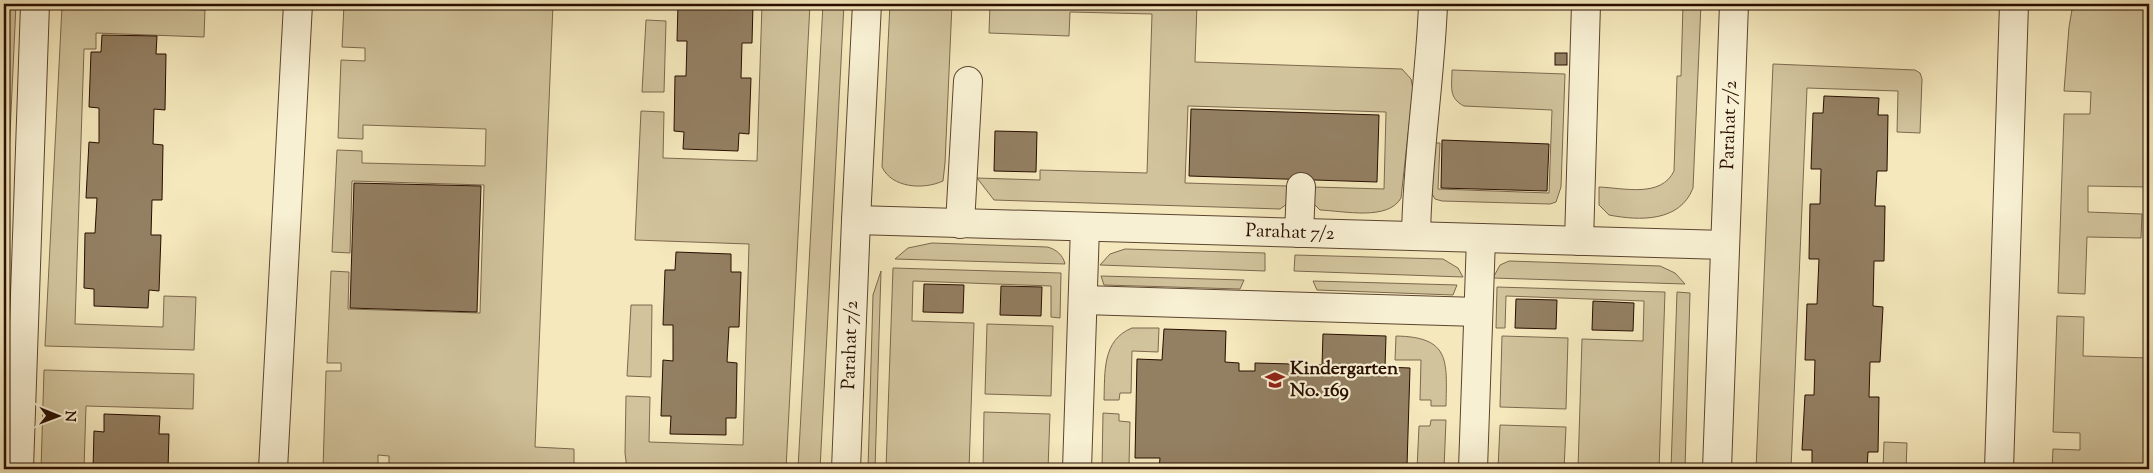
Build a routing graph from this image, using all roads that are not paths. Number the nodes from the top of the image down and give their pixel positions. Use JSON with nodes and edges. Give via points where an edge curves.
{"nodes":[{"id":1,"x":35,"y":4,"type":"edge"},
{"id":2,"x":298,"y":4,"type":"edge"},
{"id":3,"x":867,"y":4,"type":"edge"},
{"id":4,"x":1586,"y":4,"type":"edge"},
{"id":5,"x":1734,"y":4,"type":"edge"},
{"id":6,"x":2014,"y":4,"type":"edge"},
{"id":7,"x":1433,"y":5,"type":"edge"},
{"id":8,"x":968,"y":81,"type":"dead end"},
{"id":9,"x":1301,"y":187,"type":"dead end"},
{"id":10,"x":856,"y":220,"type":"junction"},
{"id":11,"x":960,"y":224,"type":"junction"},
{"id":12,"x":1085,"y":227,"type":"junction"},
{"id":13,"x":1299,"y":233,"type":"junction"},
{"id":14,"x":1416,"y":236,"type":"junction"},
{"id":15,"x":1481,"y":238,"type":"junction"},
{"id":16,"x":1579,"y":241,"type":"junction"},
{"id":17,"x":1725,"y":245,"type":"junction"},
{"id":18,"x":1082,"y":300,"type":"junction"},
{"id":19,"x":1478,"y":312,"type":"junction"},
{"id":20,"x":19,"y":469,"type":"edge"},
{"id":21,"x":273,"y":469,"type":"edge"},
{"id":22,"x":846,"y":469,"type":"edge"},
{"id":23,"x":1077,"y":469,"type":"edge"},
{"id":24,"x":1473,"y":469,"type":"edge"},
{"id":25,"x":1717,"y":469,"type":"edge"},
{"id":26,"x":1999,"y":469,"type":"edge"}],
"edges":[{"from":1,"to":20,"type":"street"},
{"from":2,"to":21,"type":"street"},
{"from":3,"to":10,"type":"street","name":"Parahat 7/2"},
{"from":4,"to":16,"type":"street"},
{"from":5,"to":17,"type":"street","name":"Parahat 7/2"},
{"from":6,"to":26,"type":"street"},
{"from":7,"to":14,"type":"street","via":[[1431,63],[1417,188]]},
{"from":8,"to":11,"type":"street"},
{"from":9,"to":13,"type":"street"},
{"from":10,"to":11,"type":"street","name":"Parahat 7/2"},
{"from":10,"to":22,"type":"street","name":"Parahat 7/2"},
{"from":11,"to":12,"type":"street","name":"Parahat 7/2"},
{"from":12,"to":13,"type":"street","name":"Parahat 7/2"},
{"from":12,"to":18,"type":"street"},
{"from":13,"to":14,"type":"street","name":"Parahat 7/2"},
{"from":14,"to":15,"type":"street","name":"Parahat 7/2"},
{"from":15,"to":16,"type":"street","name":"Parahat 7/2"},
{"from":15,"to":19,"type":"street"},
{"from":16,"to":17,"type":"street","name":"Parahat 7/2"},
{"from":17,"to":25,"type":"street","name":"Parahat 7/2"},
{"from":18,"to":19,"type":"street"},
{"from":18,"to":23,"type":"street"},
{"from":19,"to":24,"type":"street"}]}
